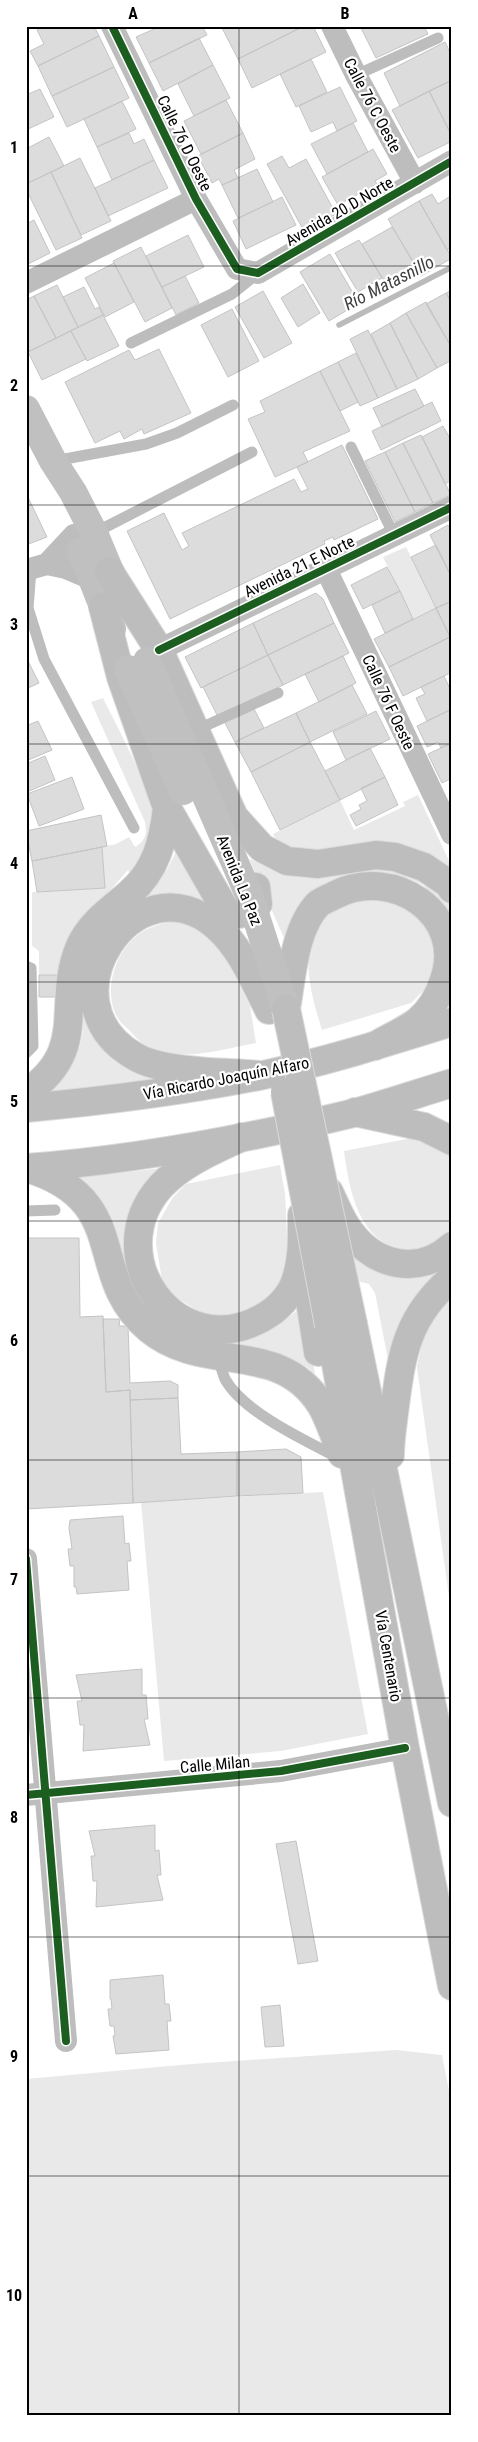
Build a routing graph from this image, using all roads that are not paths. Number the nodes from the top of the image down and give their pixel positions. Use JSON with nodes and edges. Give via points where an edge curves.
{"nodes":[{"id":1,"x":112,"y":26,"type":"edge"},
{"id":2,"x":332,"y":26,"type":"edge"},
{"id":3,"x":438,"y":38,"type":"dead end"},
{"id":4,"x":356,"y":75,"type":"junction"},
{"id":5,"x":452,"y":161,"type":"edge"},
{"id":6,"x":415,"y":183,"type":"junction"},
{"id":7,"x":196,"y":199,"type":"junction"},
{"id":8,"x":248,"y":271,"type":"junction"},
{"id":9,"x":26,"y":284,"type":"edge"},
{"id":10,"x":131,"y":343,"type":"dead end"},
{"id":11,"x":233,"y":405,"type":"dead end"},
{"id":12,"x":26,"y":409,"type":"edge"},
{"id":13,"x":351,"y":447,"type":"dead end"},
{"id":14,"x":252,"y":452,"type":"dead end"},
{"id":15,"x":52,"y":461,"type":"junction"},
{"id":16,"x":452,"y":507,"type":"edge"},
{"id":17,"x":84,"y":534,"type":"junction"},
{"id":18,"x":394,"y":535,"type":"junction"},
{"id":19,"x":35,"y":568,"type":"edge"},
{"id":20,"x":326,"y":569,"type":"junction"},
{"id":21,"x":101,"y":575,"type":"junction"},
{"id":22,"x":103,"y":607,"type":"junction"},
{"id":23,"x":145,"y":660,"type":"junction"},
{"id":24,"x":278,"y":693,"type":"dead end"},
{"id":25,"x":196,"y":730,"type":"junction"},
{"id":26,"x":167,"y":808,"type":"junction"},
{"id":27,"x":234,"y":817,"type":"junction"},
{"id":28,"x":134,"y":828,"type":"dead end"},
{"id":29,"x":452,"y":834,"type":"edge"},
{"id":30,"x":452,"y":889,"type":"edge"},
{"id":31,"x":26,"y":966,"type":"edge"},
{"id":32,"x":278,"y":1009,"type":"junction"},
{"id":33,"x":452,"y":1022,"type":"edge"},
{"id":34,"x":375,"y":1046,"type":"junction"},
{"id":35,"x":26,"y":1053,"type":"edge"},
{"id":36,"x":259,"y":1075,"type":"junction"},
{"id":37,"x":452,"y":1083,"type":"edge"},
{"id":38,"x":26,"y":1094,"type":"edge"},
{"id":39,"x":26,"y":1108,"type":"edge"},
{"id":40,"x":355,"y":1112,"type":"junction"},
{"id":41,"x":242,"y":1137,"type":"junction"},
{"id":42,"x":452,"y":1141,"type":"edge"},
{"id":43,"x":27,"y":1168,"type":"edge"},
{"id":44,"x":312,"y":1178,"type":"junction"},
{"id":45,"x":54,"y":1210,"type":"dead end"},
{"id":46,"x":26,"y":1211,"type":"edge"},
{"id":47,"x":452,"y":1246,"type":"edge"},
{"id":48,"x":452,"y":1278,"type":"edge"},
{"id":49,"x":341,"y":1325,"type":"junction"},
{"id":50,"x":218,"y":1357,"type":"junction"},
{"id":51,"x":333,"y":1433,"type":"junction"},
{"id":52,"x":390,"y":1435,"type":"junction"},
{"id":53,"x":345,"y":1461,"type":"junction"},
{"id":54,"x":390,"y":1499,"type":"junction"},
{"id":55,"x":363,"y":1502,"type":"junction"},
{"id":56,"x":26,"y":1559,"type":"edge"},
{"id":57,"x":445,"y":1745,"type":"edge"},
{"id":58,"x":405,"y":1748,"type":"junction"},
{"id":59,"x":36,"y":1794,"type":"edge"},
{"id":60,"x":452,"y":1802,"type":"edge"},
{"id":61,"x":452,"y":1986,"type":"edge"},
{"id":62,"x":66,"y":2041,"type":"dead end"}],
"edges":[{"from":1,"to":7,"type":"street","name":"Calle 76 D Oeste"},
{"from":2,"to":4,"type":"street","name":"Calle 76 C Oeste"},
{"from":3,"to":4,"type":"lane"},
{"from":4,"to":6,"type":"street","name":"Calle 76 C Oeste"},
{"from":5,"to":6,"type":"street","name":"Avenida 20 D Norte"},
{"from":6,"to":8,"type":"street","name":"Avenida 20 D Norte"},
{"from":7,"to":8,"type":"street","name":"Calle 76 D Oeste"},
{"from":7,"to":9,"type":"street"},
{"from":8,"to":10,"type":"lane","via":[[232,294]]},
{"from":11,"to":15,"type":"lane","via":[[177,433],[146,444]]},
{"from":12,"to":15,"type":"main road","name":"Avenida La Paz"},
{"from":13,"to":18,"type":"lane"},
{"from":14,"to":17,"type":"lane"},
{"from":15,"to":17,"type":"main road","name":"Avenida La Paz","via":[[60,496]]},
{"from":16,"to":18,"type":"street","name":"Avenida 21 E Norte"},
{"from":17,"to":19,"type":"street"},
{"from":17,"to":21,"type":"main road","name":"Avenida La Paz"},
{"from":18,"to":20,"type":"street","name":"Avenida 21 E Norte"},
{"from":19,"to":21,"type":"street","via":[[66,568]]},
{"from":19,"to":28,"type":"lane","via":[[28,608],[44,659]]},
{"from":20,"to":23,"type":"street","name":"Avenida 21 E Norte"},
{"from":20,"to":29,"type":"street","name":"Calle 76 F Oeste"},
{"from":21,"to":22,"type":"main road","name":"Avenida La Paz"},
{"from":21,"to":23,"type":"main road","name":"Avenida La Paz"},
{"from":22,"to":23,"type":"main road","name":"Avenida La Paz"},
{"from":22,"to":26,"type":"main road","via":[[120,677]]},
{"from":23,"to":25,"type":"main road"},
{"from":23,"to":32,"type":"main road","name":"Avenida La Paz","bridge":true,"via":[[239,914]]},
{"from":24,"to":25,"type":"lane"},
{"from":25,"to":27,"type":"main road"},
{"from":26,"to":27,"type":"main road","via":[[219,903],[227,913],[234,915],[254,910],[259,897]]},
{"from":26,"to":38,"type":"main road","via":[[161,845],[150,871],[98,920],[82,943],[73,969],[69,1030],[63,1053],[50,1073]]},
{"from":27,"to":30,"type":"main road","via":[[262,848],[287,861],[318,864],[376,856],[395,857],[424,867]]},
{"from":31,"to":35,"type":"lane","via":[[31,968],[33,1046]]},
{"from":32,"to":34,"type":"main road","via":[[306,923],[319,903],[351,888],[383,887],[420,900],[439,920],[448,940],[446,975],[438,997],[417,1022]]},
{"from":32,"to":36,"type":"main road","via":[[235,946],[196,912],[172,908],[144,914],[125,925],[111,939],[97,966],[96,1006],[109,1035],[126,1051],[148,1062],[174,1067]]},
{"from":32,"to":44,"type":"main road","name":"Avenida La Paz","bridge":true},
{"from":33,"to":34,"type":"main road","name":"Vía Ricardo Joaquín Alfaro"},
{"from":34,"to":36,"type":"main road","name":"Vía Ricardo Joaquín Alfaro"},
{"from":36,"to":39,"type":"main road","name":"Vía Ricardo Joaquín Alfaro","via":[[115,1100]]},
{"from":37,"to":40,"type":"main road"},
{"from":40,"to":41,"type":"main road"},
{"from":40,"to":42,"type":"main road","via":[[417,1125]]},
{"from":41,"to":43,"type":"main road","via":[[130,1158]]},
{"from":41,"to":44,"type":"main road","bridge":true,"via":[[188,1164],[163,1184],[142,1214],[137,1251],[140,1267],[152,1293],[174,1314],[214,1329],[230,1329],[264,1317],[279,1305],[296,1281]]},
{"from":43,"to":50,"type":"main road","via":[[56,1178],[87,1204],[100,1226],[117,1283],[142,1322],[177,1346]]},
{"from":44,"to":47,"type":"main road","bridge":true,"via":[[351,1233],[375,1256],[394,1264],[415,1264],[436,1257]]},
{"from":44,"to":49,"type":"main road","name":"Avenida La Paz","bridge":true},
{"from":45,"to":46,"type":"lane"},
{"from":48,"to":52,"type":"main road","via":[[430,1299],[409,1333],[400,1363]]},
{"from":49,"to":54,"type":"main road","name":"Vía Centenario"},
{"from":49,"to":55,"type":"main road","name":"Vía Centenario"},
{"from":50,"to":51,"type":"main road","via":[[272,1366],[293,1375],[322,1406]]},
{"from":50,"to":53,"type":"lane","via":[[226,1379],[244,1402],[282,1428]]},
{"from":51,"to":52,"type":"main road","via":[[311,1307],[313,1286],[333,1277],[352,1280],[358,1289]]},
{"from":51,"to":53,"type":"main road"},
{"from":52,"to":54,"type":"main road"},
{"from":53,"to":55,"type":"main road"},
{"from":54,"to":57,"type":"main road","name":"Vía Centenario"},
{"from":55,"to":58,"type":"main road","name":"Vía Centenario"},
{"from":56,"to":59,"type":"street"},
{"from":57,"to":60,"type":"main road","name":"Vía Centenario"},
{"from":58,"to":59,"type":"street","name":"Calle Milan","via":[[280,1771]]},
{"from":58,"to":61,"type":"main road","name":"Vía Centenario"},
{"from":59,"to":62,"type":"street"}]}
